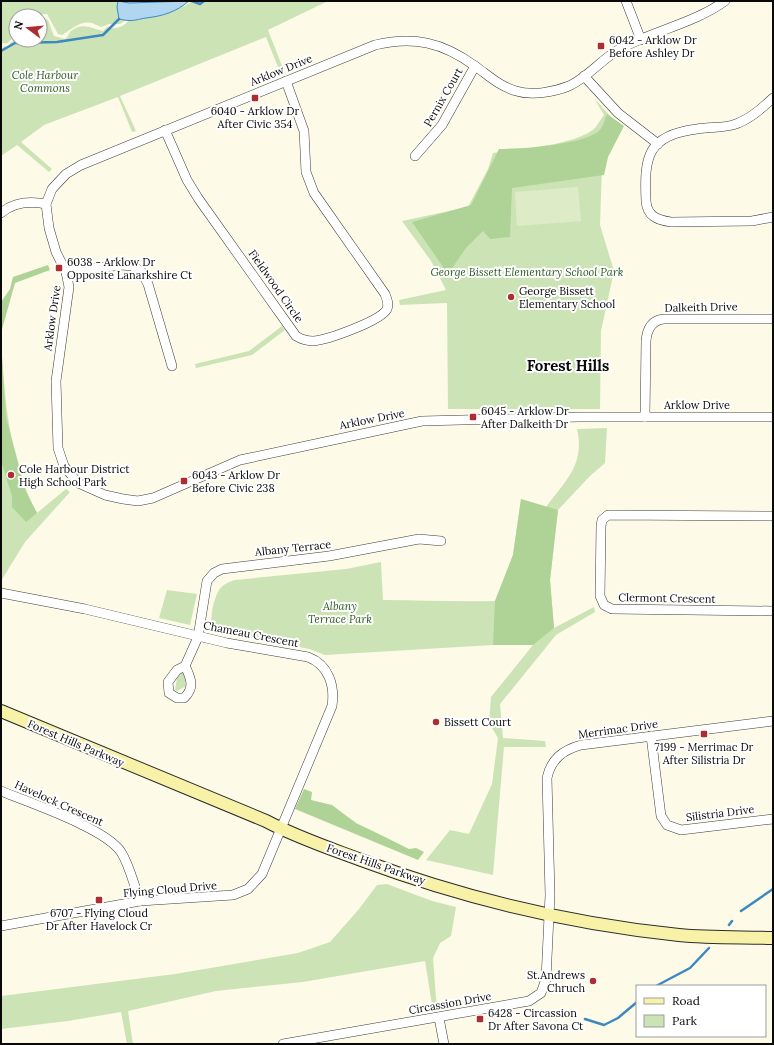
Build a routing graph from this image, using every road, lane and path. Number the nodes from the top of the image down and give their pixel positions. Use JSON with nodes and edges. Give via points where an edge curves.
{"nodes":[{"id":1,"x":626,"y":1,"type":"edge"},
{"id":2,"x":725,"y":1,"type":"edge"},
{"id":3,"x":641,"y":40,"type":"junction"},
{"id":4,"x":475,"y":66,"type":"junction"},
{"id":5,"x":584,"y":76,"type":"junction"},
{"id":6,"x":286,"y":81,"type":"junction"},
{"id":7,"x":773,"y":98,"type":"edge"},
{"id":8,"x":165,"y":130,"type":"junction"},
{"id":9,"x":658,"y":144,"type":"junction"},
{"id":10,"x":415,"y":156,"type":"dead end"},
{"id":11,"x":46,"y":204,"type":"junction"},
{"id":12,"x":1,"y":213,"type":"edge"},
{"id":13,"x":773,"y":217,"type":"edge"},
{"id":14,"x":66,"y":272,"type":"junction"},
{"id":15,"x":773,"y":319,"type":"edge"},
{"id":16,"x":172,"y":366,"type":"dead end"},
{"id":17,"x":646,"y":417,"type":"junction"},
{"id":18,"x":773,"y":417,"type":"edge"},
{"id":19,"x":773,"y":516,"type":"edge"},
{"id":20,"x":441,"y":541,"type":"dead end"},
{"id":21,"x":1,"y":593,"type":"edge"},
{"id":22,"x":773,"y":611,"type":"edge"},
{"id":23,"x":198,"y":637,"type":"junction"},
{"id":24,"x":185,"y":666,"type":"dead end"},
{"id":25,"x":1,"y":711,"type":"edge"},
{"id":26,"x":773,"y":721,"type":"edge"},
{"id":27,"x":651,"y":736,"type":"junction"},
{"id":28,"x":1,"y":791,"type":"edge"},
{"id":29,"x":773,"y":819,"type":"edge"},
{"id":30,"x":280,"y":828,"type":"junction"},
{"id":31,"x":140,"y":901,"type":"junction"},
{"id":32,"x":549,"y":915,"type":"junction"},
{"id":33,"x":1,"y":926,"type":"edge"},
{"id":34,"x":773,"y":938,"type":"edge"},
{"id":35,"x":439,"y":1018,"type":"junction"},
{"id":36,"x":283,"y":1044,"type":"edge"},
{"id":37,"x":444,"y":1044,"type":"edge"}],
"edges":[{"from":1,"to":3,"type":"street"},
{"from":2,"to":3,"type":"street","name":"Arklow Drive","via":[[706,13]]},
{"from":3,"to":5,"type":"street","name":"Arklow Drive","via":[[618,50]]},
{"from":4,"to":5,"type":"street","name":"Arklow Drive","via":[[491,79],[516,91],[537,93],[570,86]]},
{"from":4,"to":6,"type":"street","name":"Arklow Drive","via":[[436,44],[421,41],[395,42],[363,49]]},
{"from":4,"to":10,"type":"street","name":"Pernix Court","via":[[442,125]]},
{"from":5,"to":9,"type":"street","via":[[618,113]]},
{"from":6,"to":8,"type":"street","name":"Arklow Drive"},
{"from":6,"to":8,"type":"street","name":"Fieldwood Circle","via":[[304,131],[306,172],[314,193],[388,301],[386,311],[380,317],[350,330],[316,341],[296,336],[198,198],[187,180]]},
{"from":7,"to":9,"type":"street","via":[[743,121],[725,127],[670,135]]},
{"from":8,"to":11,"type":"street","name":"Arklow Drive","via":[[69,172],[52,189]]},
{"from":9,"to":13,"type":"street","via":[[650,154],[645,171],[647,209],[655,217],[671,222],[752,221]]},
{"from":11,"to":12,"type":"street","via":[[23,203]]},
{"from":11,"to":14,"type":"street","name":"Arklow Drive","via":[[52,239]]},
{"from":14,"to":16,"type":"street","via":[[122,264],[141,271],[148,284]]},
{"from":14,"to":17,"type":"street","name":"Arklow Drive","via":[[69,280],[68,300],[56,381],[59,453],[65,468],[78,483],[105,495],[138,501],[153,498],[240,460],[422,421]]},
{"from":15,"to":17,"type":"street","name":"Dalkeith Drive","via":[[664,319],[653,323],[646,341]]},
{"from":17,"to":18,"type":"street","name":"Arklow Drive"},
{"from":19,"to":22,"type":"street","name":"Clermont Crescent","via":[[608,515],[602,520],[601,526],[600,593],[604,605],[612,610]]},
{"from":20,"to":23,"type":"street","name":"Albany Terrace","via":[[419,539],[329,556],[222,569],[207,581]]},
{"from":21,"to":23,"type":"street","name":"Chameau Crescent","via":[[85,609]]},
{"from":23,"to":24,"type":"street","name":"Albany Terrace"},
{"from":23,"to":30,"type":"street","name":"Chameau Crescent","via":[[308,657],[319,663],[330,678],[332,706]]},
{"from":25,"to":30,"type":"main road","name":"Forest Hills Parkway"},
{"from":26,"to":27,"type":"street","name":"Merrimac Drive"},
{"from":27,"to":29,"type":"street","name":"Silistria Drive","via":[[661,816],[667,825],[681,830]]},
{"from":27,"to":32,"type":"street","name":"Merrimac Drive","via":[[574,747],[561,753],[552,764],[547,778]]},
{"from":28,"to":31,"type":"street","name":"Havelock Crescent","via":[[92,829],[114,844],[122,854]]},
{"from":30,"to":31,"type":"street","name":"Flying Cloud Drive","via":[[262,874],[243,892],[226,896]]},
{"from":30,"to":32,"type":"main road","name":"Forest Hills Parkway","via":[[400,874]]},
{"from":31,"to":33,"type":"street","name":"Flying Cloud Drive"},
{"from":32,"to":34,"type":"main road","name":"Forest Hills Parkway","via":[[680,935]]},
{"from":32,"to":35,"type":"street","name":"Circassion Drive","via":[[545,986],[536,998]]},
{"from":35,"to":36,"type":"street","name":"Circassion Drive"},
{"from":35,"to":37,"type":"street"}]}
